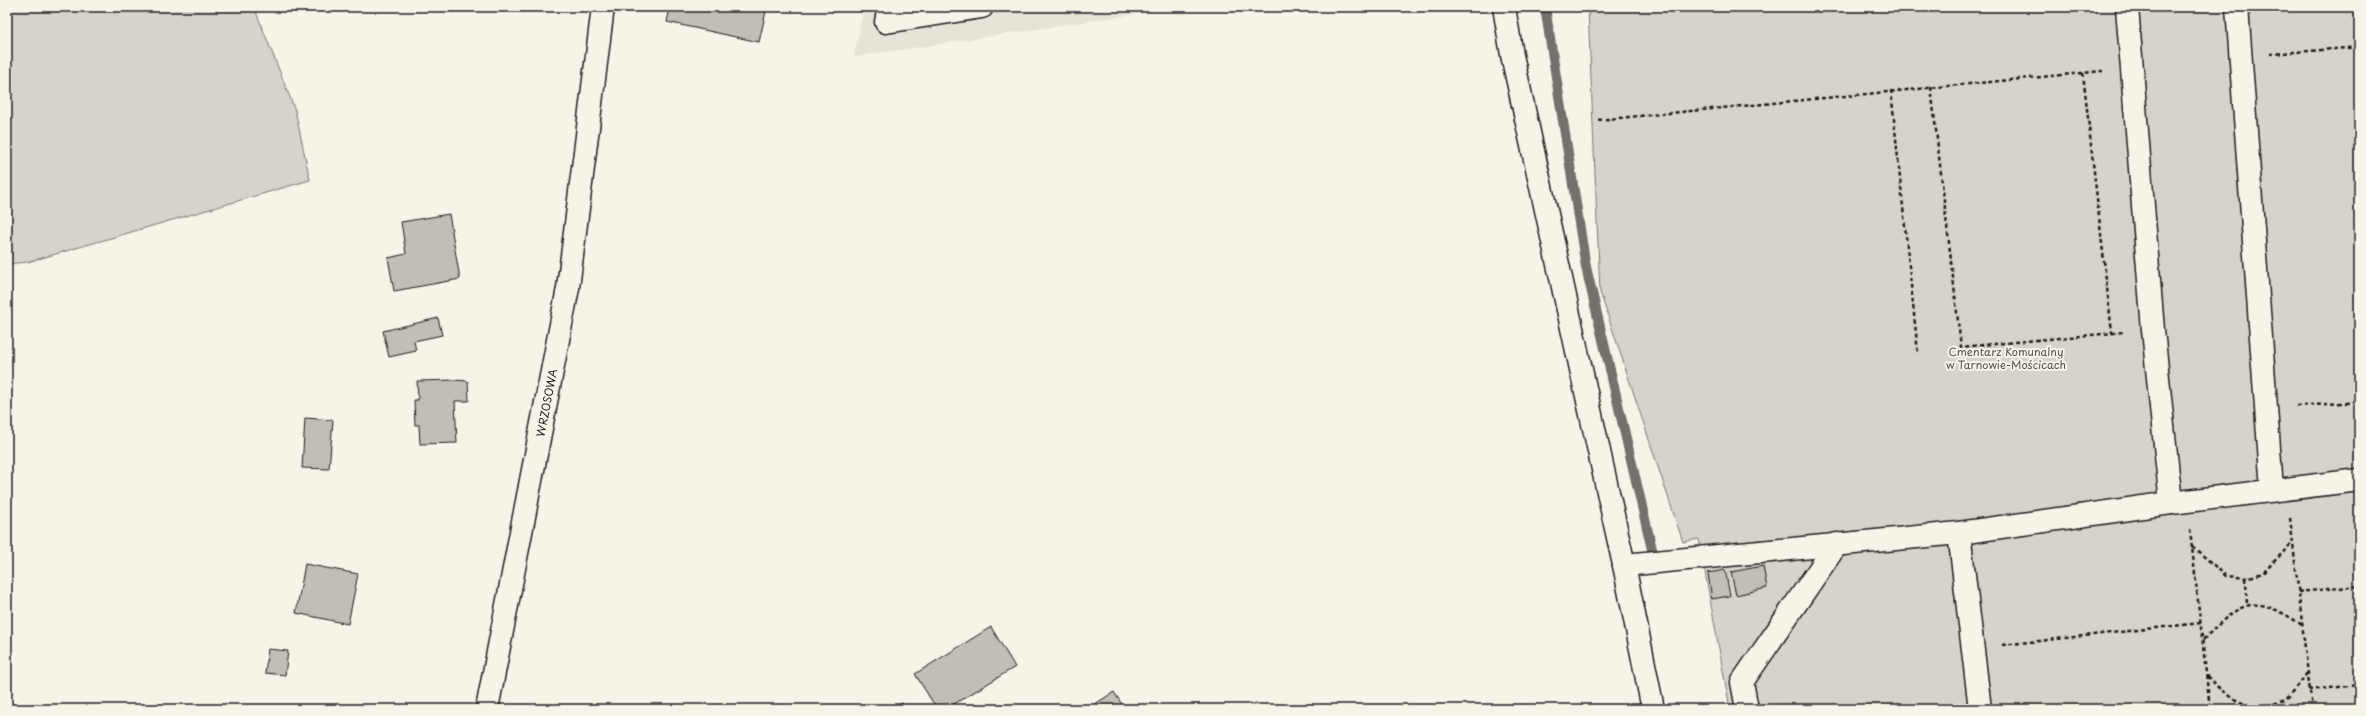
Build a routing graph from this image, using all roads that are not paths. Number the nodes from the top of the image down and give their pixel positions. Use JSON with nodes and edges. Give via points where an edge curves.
{"nodes":[{"id":1,"x":604,"y":7,"type":"edge"},
{"id":2,"x":889,"y":7,"type":"edge"},
{"id":3,"x":982,"y":7,"type":"edge"},
{"id":4,"x":1504,"y":7,"type":"edge"},
{"id":5,"x":2126,"y":7,"type":"edge"},
{"id":6,"x":2237,"y":7,"type":"edge"},
{"id":7,"x":2359,"y":480,"type":"edge"},
{"id":8,"x":2279,"y":490,"type":"junction"},
{"id":9,"x":2179,"y":502,"type":"junction"},
{"id":10,"x":1959,"y":533,"type":"junction"},
{"id":11,"x":1837,"y":544,"type":"junction"},
{"id":12,"x":1624,"y":565,"type":"junction"},
{"id":13,"x":487,"y":709,"type":"edge"},
{"id":14,"x":1653,"y":709,"type":"edge"},
{"id":15,"x":1747,"y":709,"type":"edge"},
{"id":16,"x":1980,"y":709,"type":"edge"}],
"edges":[{"from":1,"to":13,"type":"street","name":"WRZOSOWA","via":[[568,288]]},
{"from":2,"to":3,"type":"street","via":[[886,22]]},
{"from":4,"to":12,"type":"street","via":[[1512,55]]},
{"from":5,"to":9,"type":"street","via":[[2153,330]]},
{"from":6,"to":8,"type":"street","via":[[2266,408]]},
{"from":7,"to":8,"type":"street"},
{"from":8,"to":9,"type":"street"},
{"from":9,"to":10,"type":"street"},
{"from":10,"to":11,"type":"street"},
{"from":10,"to":16,"type":"street"},
{"from":11,"to":12,"type":"street"},
{"from":11,"to":15,"type":"street","via":[[1742,682]]},
{"from":12,"to":14,"type":"street"}]}
